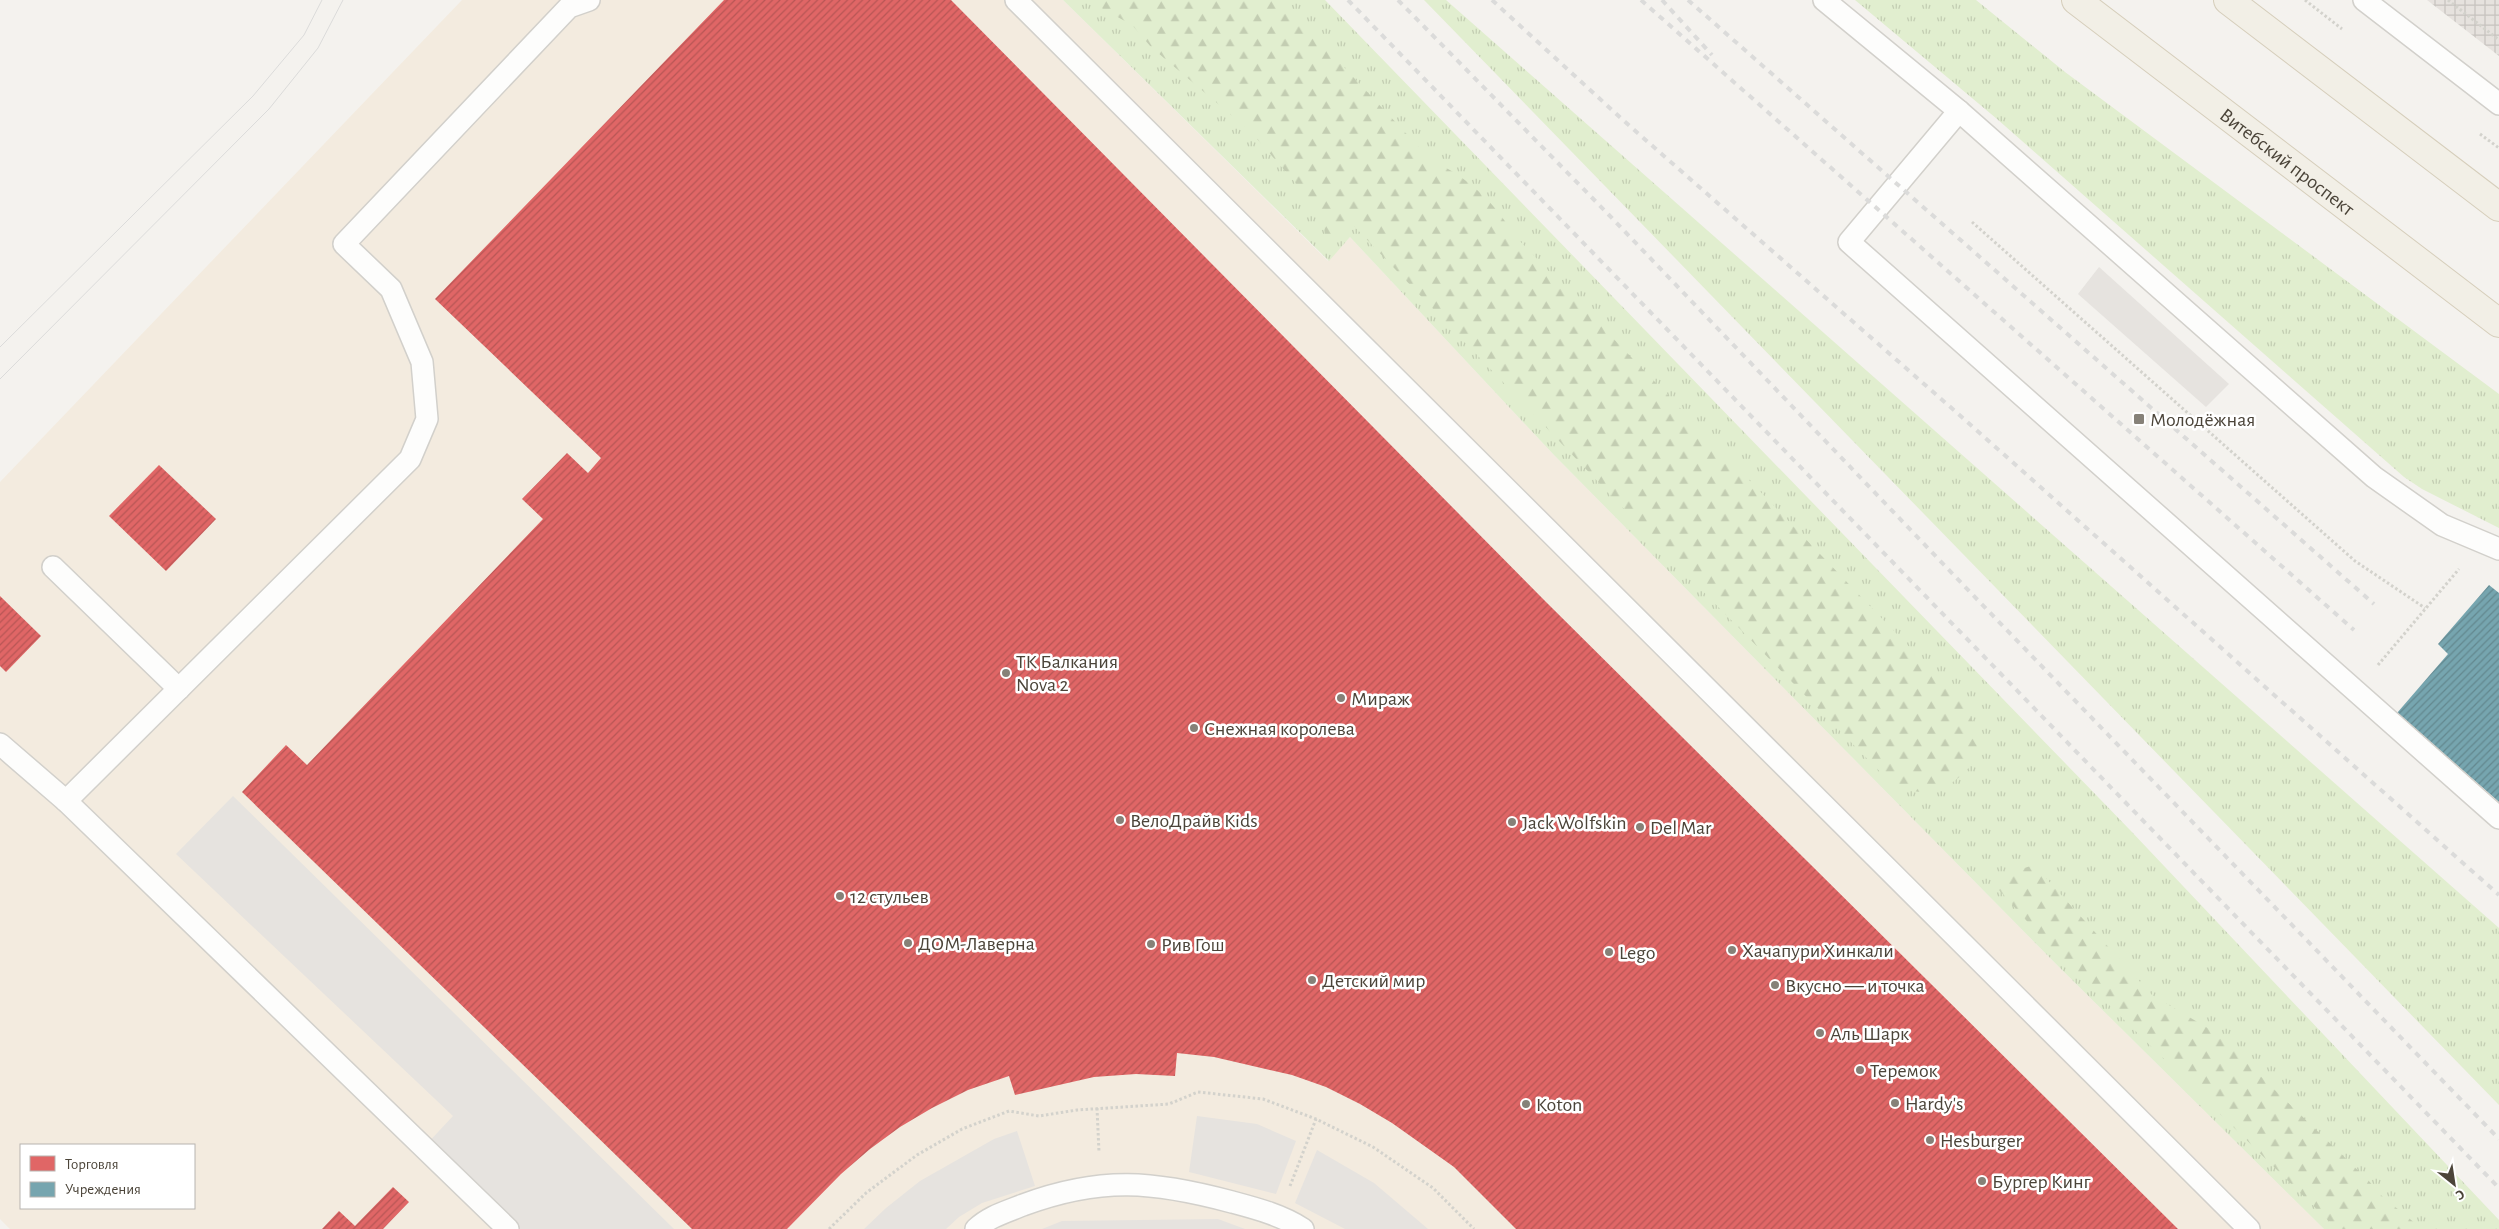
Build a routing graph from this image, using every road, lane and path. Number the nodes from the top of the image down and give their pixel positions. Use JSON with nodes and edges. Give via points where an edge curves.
{"nodes":[{"id":1,"x":589,"y":0,"type":"edge"},
{"id":2,"x":1016,"y":0,"type":"edge"},
{"id":3,"x":1824,"y":0,"type":"edge"},
{"id":4,"x":2076,"y":0,"type":"edge"},
{"id":5,"x":2228,"y":0,"type":"edge"},
{"id":6,"x":2364,"y":0,"type":"edge"},
{"id":7,"x":2448,"y":0,"type":"edge"},
{"id":8,"x":570,"y":4,"type":"edge"},
{"id":9,"x":2499,"y":40,"type":"edge"},
{"id":10,"x":2499,"y":104,"type":"edge"},
{"id":11,"x":1959,"y":111,"type":"junction"},
{"id":12,"x":2499,"y":207,"type":"edge"},
{"id":13,"x":1972,"y":222,"type":"dead end"},
{"id":14,"x":2499,"y":323,"type":"edge"},
{"id":15,"x":2491,"y":545,"type":"edge"},
{"id":16,"x":53,"y":567,"type":"dead end"},
{"id":17,"x":2425,"y":608,"type":"junction"},
{"id":18,"x":178,"y":689,"type":"junction"},
{"id":19,"x":2357,"y":692,"type":"junction"},
{"id":20,"x":0,"y":744,"type":"edge"},
{"id":21,"x":66,"y":801,"type":"junction"},
{"id":22,"x":2499,"y":818,"type":"edge"},
{"id":23,"x":1097,"y":1108,"type":"junction"},
{"id":24,"x":1316,"y":1119,"type":"junction"},
{"id":25,"x":1100,"y":1185,"type":"junction"},
{"id":26,"x":1278,"y":1216,"type":"junction"},
{"id":27,"x":508,"y":1229,"type":"edge"},
{"id":28,"x":829,"y":1229,"type":"edge"},
{"id":29,"x":976,"y":1229,"type":"edge"},
{"id":30,"x":1304,"y":1229,"type":"edge"},
{"id":31,"x":1474,"y":1229,"type":"edge"},
{"id":32,"x":2249,"y":1229,"type":"edge"}],
"edges":[{"from":1,"to":8,"type":"lane"},
{"from":2,"to":32,"type":"lane"},
{"from":3,"to":11,"type":"lane"},
{"from":4,"to":14,"type":"main road","name":"Витебский проспект"},
{"from":5,"to":12,"type":"main road"},
{"from":6,"to":10,"type":"lane"},
{"from":7,"to":9,"type":"path"},
{"from":8,"to":18,"type":"lane","via":[[344,244],[391,289],[422,362],[427,418],[410,459]]},
{"from":11,"to":15,"type":"lane","via":[[2374,478],[2442,525]]},
{"from":11,"to":19,"type":"lane","via":[[1849,242]]},
{"from":13,"to":17,"type":"path","via":[[2355,561]]},
{"from":15,"to":17,"type":"path"},
{"from":16,"to":18,"type":"lane"},
{"from":17,"to":19,"type":"path"},
{"from":18,"to":21,"type":"lane"},
{"from":19,"to":22,"type":"lane"},
{"from":20,"to":21,"type":"lane"},
{"from":21,"to":27,"type":"lane"},
{"from":23,"to":24,"type":"path","via":[[1169,1104],[1198,1092],[1263,1099]]},
{"from":23,"to":25,"type":"path"},
{"from":23,"to":28,"type":"path","via":[[1038,1116],[1009,1111],[962,1129],[917,1155],[866,1193]]},
{"from":24,"to":26,"type":"path"},
{"from":24,"to":31,"type":"path","via":[[1373,1148],[1433,1188]]},
{"from":25,"to":26,"type":"lane","via":[[1141,1183],[1188,1190]]},
{"from":25,"to":29,"type":"lane","via":[[1044,1198],[986,1219]]},
{"from":26,"to":30,"type":"lane"}]}
